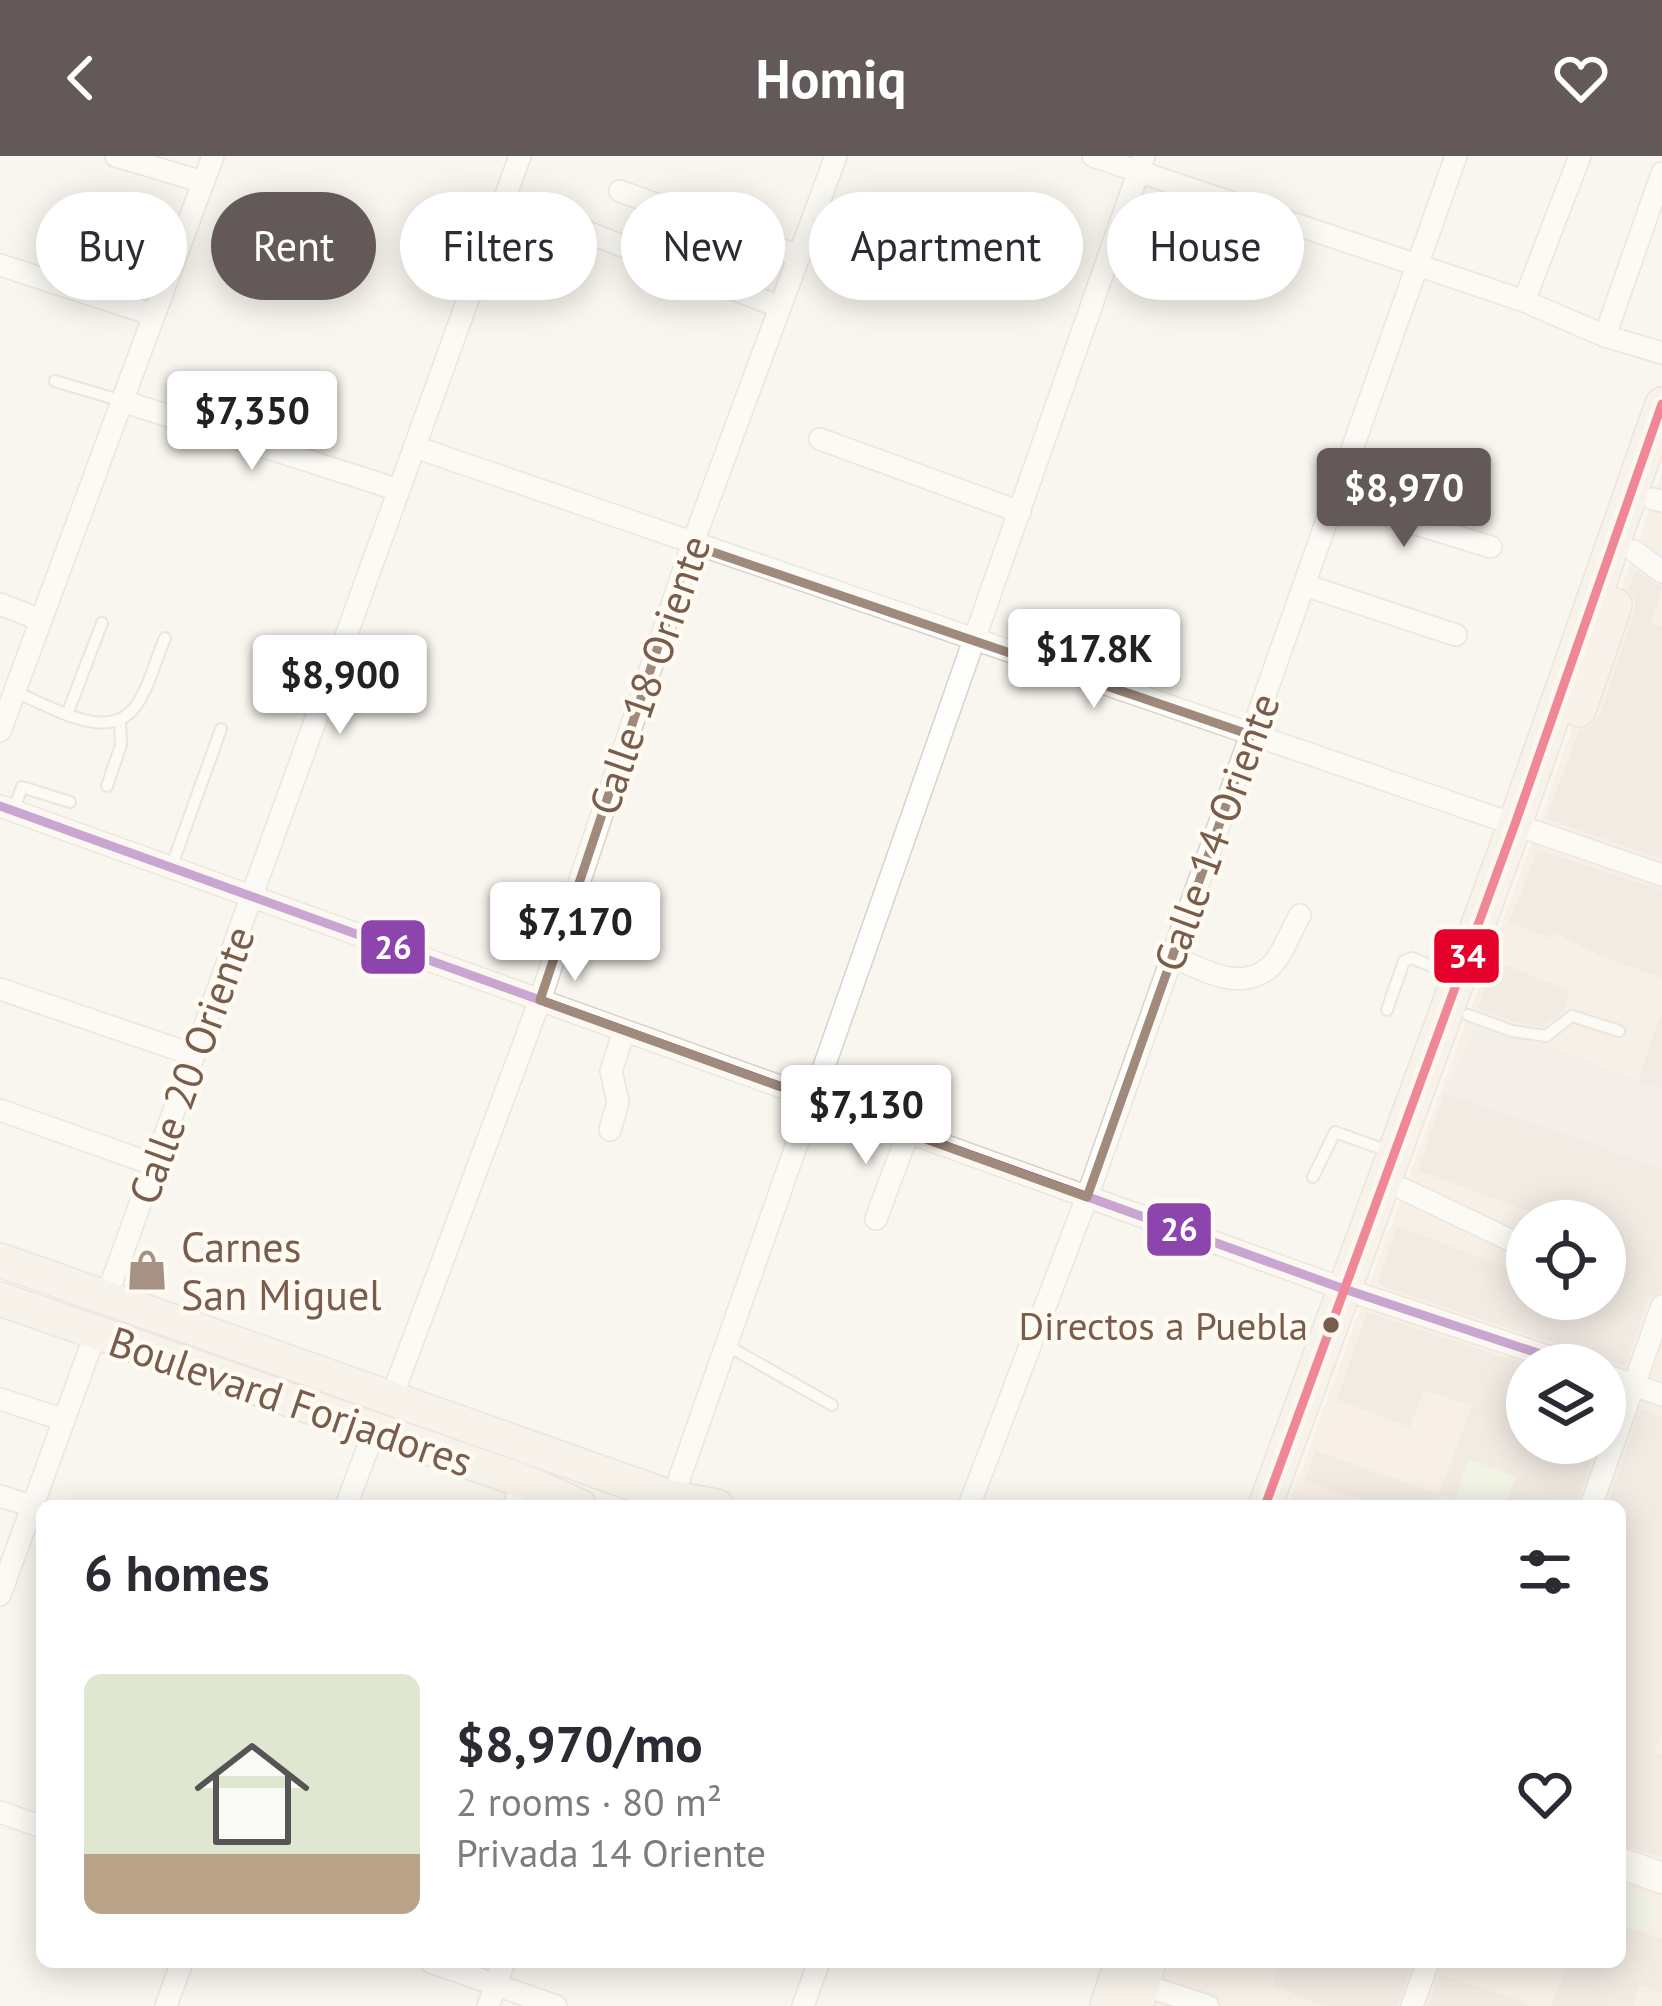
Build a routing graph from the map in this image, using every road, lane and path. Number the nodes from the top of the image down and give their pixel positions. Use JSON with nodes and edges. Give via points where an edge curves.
{"nodes":[{"id":1,"x":116,"y":156,"type":"edge"},
{"id":2,"x":213,"y":156,"type":"edge"},
{"id":3,"x":520,"y":156,"type":"edge"},
{"id":4,"x":836,"y":156,"type":"edge"},
{"id":5,"x":1093,"y":156,"type":"edge"},
{"id":6,"x":1456,"y":156,"type":"edge"},
{"id":7,"x":1580,"y":156,"type":"edge"},
{"id":8,"x":1142,"y":164,"type":"edge"},
{"id":9,"x":1662,"y":173,"type":"edge"},
{"id":10,"x":203,"y":182,"type":"junction"},
{"id":11,"x":620,"y":190,"type":"dead end"},
{"id":12,"x":597,"y":236,"type":"edge"},
{"id":13,"x":799,"y":256,"type":"junction"},
{"id":14,"x":0,"y":265,"type":"edge"},
{"id":15,"x":1417,"y":266,"type":"junction"},
{"id":16,"x":1524,"y":302,"type":"junction"},
{"id":17,"x":780,"y":307,"type":"junction"},
{"id":18,"x":154,"y":315,"type":"junction"},
{"id":19,"x":1605,"y":335,"type":"junction"},
{"id":20,"x":1662,"y":353,"type":"edge"},
{"id":21,"x":55,"y":381,"type":"dead end"},
{"id":22,"x":122,"y":401,"type":"junction"},
{"id":23,"x":1662,"y":404,"type":"edge"},
{"id":24,"x":820,"y":439,"type":"dead end"},
{"id":25,"x":415,"y":447,"type":"junction"},
{"id":26,"x":399,"y":490,"type":"junction"},
{"id":27,"x":1659,"y":491,"type":"edge"},
{"id":28,"x":1334,"y":499,"type":"junction"},
{"id":29,"x":1020,"y":512,"type":"junction"},
{"id":30,"x":692,"y":544,"type":"junction"},
{"id":31,"x":1491,"y":547,"type":"dead end"},
{"id":32,"x":1634,"y":551,"type":"junction"},
{"id":33,"x":1662,"y":572,"type":"edge"},
{"id":34,"x":1304,"y":585,"type":"junction"},
{"id":35,"x":0,"y":604,"type":"edge"},
{"id":36,"x":41,"y":620,"type":"junction"},
{"id":37,"x":102,"y":623,"type":"dead end"},
{"id":38,"x":1456,"y":635,"type":"dead end"},
{"id":39,"x":165,"y":638,"type":"dead end"},
{"id":40,"x":973,"y":640,"type":"junction"},
{"id":41,"x":15,"y":692,"type":"junction"},
{"id":42,"x":68,"y":712,"type":"junction"},
{"id":43,"x":119,"y":721,"type":"junction"},
{"id":44,"x":221,"y":730,"type":"dead end"},
{"id":45,"x":0,"y":731,"type":"edge"},
{"id":46,"x":1251,"y":735,"type":"junction"},
{"id":47,"x":107,"y":786,"type":"dead end"},
{"id":48,"x":70,"y":802,"type":"dead end"},
{"id":49,"x":7,"y":809,"type":"edge"},
{"id":50,"x":1525,"y":828,"type":"junction"},
{"id":51,"x":171,"y":868,"type":"junction"},
{"id":52,"x":1662,"y":874,"type":"edge"},
{"id":53,"x":252,"y":897,"type":"junction"},
{"id":54,"x":1300,"y":915,"type":"dead end"},
{"id":55,"x":1172,"y":956,"type":"junction"},
{"id":56,"x":1459,"y":977,"type":"junction"},
{"id":57,"x":0,"y":988,"type":"edge"},
{"id":58,"x":540,"y":1000,"type":"junction"},
{"id":59,"x":1388,"y":1010,"type":"dead end"},
{"id":60,"x":1468,"y":1015,"type":"junction"},
{"id":61,"x":624,"y":1031,"type":"junction"},
{"id":62,"x":1619,"y":1031,"type":"dead end"},
{"id":63,"x":194,"y":1055,"type":"junction"},
{"id":64,"x":812,"y":1098,"type":"junction"},
{"id":65,"x":0,"y":1110,"type":"edge"},
{"id":66,"x":610,"y":1130,"type":"dead end"},
{"id":67,"x":908,"y":1132,"type":"junction"},
{"id":68,"x":1394,"y":1153,"type":"junction"},
{"id":69,"x":155,"y":1165,"type":"junction"},
{"id":70,"x":1313,"y":1177,"type":"dead end"},
{"id":71,"x":1403,"y":1190,"type":"junction"},
{"id":72,"x":1087,"y":1197,"type":"junction"},
{"id":73,"x":876,"y":1219,"type":"dead end"},
{"id":74,"x":1506,"y":1238,"type":"edge"},
{"id":75,"x":0,"y":1260,"type":"edge"},
{"id":76,"x":1353,"y":1293,"type":"junction"},
{"id":77,"x":106,"y":1298,"type":"junction"},
{"id":78,"x":0,"y":1299,"type":"edge"},
{"id":79,"x":1662,"y":1306,"type":"edge"},
{"id":80,"x":95,"y":1335,"type":"junction"},
{"id":81,"x":1510,"y":1344,"type":"edge"},
{"id":82,"x":726,"y":1345,"type":"junction"},
{"id":83,"x":1626,"y":1382,"type":"edge"},
{"id":84,"x":1634,"y":1384,"type":"junction"},
{"id":85,"x":1662,"y":1395,"type":"edge"},
{"id":86,"x":0,"y":1399,"type":"edge"},
{"id":87,"x":391,"y":1399,"type":"junction"},
{"id":88,"x":832,"y":1405,"type":"dead end"},
{"id":89,"x":64,"y":1420,"type":"junction"},
{"id":90,"x":375,"y":1429,"type":"junction"},
{"id":91,"x":518,"y":1494,"type":"edge"},
{"id":92,"x":0,"y":1496,"type":"edge"},
{"id":93,"x":348,"y":1500,"type":"edge"},
{"id":94,"x":549,"y":1500,"type":"edge"},
{"id":95,"x":667,"y":1500,"type":"edge"},
{"id":96,"x":673,"y":1500,"type":"edge"},
{"id":97,"x":971,"y":1500,"type":"edge"},
{"id":98,"x":1267,"y":1500,"type":"edge"},
{"id":99,"x":1290,"y":1500,"type":"edge"},
{"id":100,"x":1593,"y":1500,"type":"edge"},
{"id":101,"x":32,"y":1506,"type":"junction"},
{"id":102,"x":2,"y":1585,"type":"edge"},
{"id":103,"x":0,"y":1812,"type":"edge"},
{"id":104,"x":36,"y":1825,"type":"edge"},
{"id":105,"x":1626,"y":1864,"type":"edge"},
{"id":106,"x":1662,"y":1878,"type":"edge"},
{"id":107,"x":180,"y":1968,"type":"edge"},
{"id":108,"x":442,"y":1968,"type":"edge"},
{"id":109,"x":817,"y":1968,"type":"edge"},
{"id":110,"x":1426,"y":1968,"type":"edge"},
{"id":111,"x":1139,"y":1977,"type":"edge"},
{"id":112,"x":492,"y":1996,"type":"edge"},
{"id":113,"x":166,"y":2006,"type":"edge"},
{"id":114,"x":556,"y":2006,"type":"edge"},
{"id":115,"x":803,"y":2006,"type":"edge"},
{"id":116,"x":1106,"y":2006,"type":"edge"},
{"id":117,"x":1208,"y":2006,"type":"edge"},
{"id":118,"x":1412,"y":2006,"type":"edge"}],
"edges":[{"from":1,"to":10,"type":"street"},
{"from":2,"to":10,"type":"street"},
{"from":3,"to":25,"type":"street","name":"Calle 20 Oriente"},
{"from":4,"to":13,"type":"street","name":"Calle 18 Oriente"},
{"from":5,"to":8,"type":"street"},
{"from":6,"to":15,"type":"street","name":"Calle 14 Oriente"},
{"from":7,"to":16,"type":"street"},
{"from":8,"to":15,"type":"street"},
{"from":8,"to":29,"type":"street"},
{"from":9,"to":19,"type":"street"},
{"from":10,"to":18,"type":"street"},
{"from":11,"to":13,"type":"street"},
{"from":12,"to":17,"type":"street"},
{"from":13,"to":17,"type":"street","name":"Calle 18 Oriente"},
{"from":14,"to":18,"type":"street"},
{"from":15,"to":16,"type":"street"},
{"from":15,"to":28,"type":"street","name":"Calle 14 Oriente"},
{"from":16,"to":19,"type":"street"},
{"from":17,"to":30,"type":"street","name":"Calle 18 Oriente"},
{"from":18,"to":22,"type":"street"},
{"from":19,"to":20,"type":"street"},
{"from":21,"to":22,"type":"lane"},
{"from":22,"to":26,"type":"street"},
{"from":22,"to":36,"type":"street"},
{"from":23,"to":50,"type":"main road"},
{"from":24,"to":29,"type":"street"},
{"from":25,"to":26,"type":"street","name":"Calle 20 Oriente"},
{"from":25,"to":30,"type":"street"},
{"from":26,"to":53,"type":"street","name":"Calle 20 Oriente"},
{"from":27,"to":32,"type":"main road"},
{"from":28,"to":31,"type":"street"},
{"from":28,"to":34,"type":"street","name":"Calle 14 Oriente"},
{"from":29,"to":40,"type":"street"},
{"from":30,"to":40,"type":"street"},
{"from":30,"to":58,"type":"street","name":"Calle 18 Oriente"},
{"from":32,"to":33,"type":"street"},
{"from":32,"to":50,"type":"main road"},
{"from":34,"to":38,"type":"street"},
{"from":34,"to":46,"type":"street","name":"Calle 14 Oriente"},
{"from":35,"to":36,"type":"street"},
{"from":36,"to":41,"type":"street"},
{"from":37,"to":42,"type":"lane"},
{"from":39,"to":43,"type":"lane","via":[[136,706]]},
{"from":40,"to":46,"type":"street"},
{"from":40,"to":64,"type":"street"},
{"from":41,"to":42,"type":"lane"},
{"from":41,"to":45,"type":"street"},
{"from":42,"to":43,"type":"lane","via":[[100,725]]},
{"from":43,"to":47,"type":"lane","via":[[121,745]]},
{"from":44,"to":51,"type":"lane"},
{"from":46,"to":50,"type":"street"},
{"from":46,"to":55,"type":"street","name":"Calle 14 Oriente"},
{"from":48,"to":49,"type":"lane","via":[[17,786]]},
{"from":49,"to":51,"type":"street"},
{"from":50,"to":52,"type":"street"},
{"from":50,"to":56,"type":"main road"},
{"from":50,"to":60,"type":"main road"},
{"from":51,"to":53,"type":"street"},
{"from":53,"to":58,"type":"street"},
{"from":53,"to":63,"type":"street","name":"Calle 20 Oriente"},
{"from":54,"to":55,"type":"street","via":[[1271,966],[1241,981]]},
{"from":55,"to":72,"type":"street","name":"Calle 14 Oriente"},
{"from":56,"to":59,"type":"lane","via":[[1404,961]]},
{"from":56,"to":68,"type":"main road"},
{"from":57,"to":63,"type":"street"},
{"from":58,"to":61,"type":"street"},
{"from":58,"to":87,"type":"street","name":"Calle 18 Oriente"},
{"from":60,"to":62,"type":"lane","via":[[1546,1036],[1572,1016]]},
{"from":60,"to":71,"type":"main road"},
{"from":61,"to":64,"type":"street"},
{"from":61,"to":66,"type":"street","via":[[611,1072],[618,1102]]},
{"from":63,"to":69,"type":"street","name":"Calle 20 Oriente"},
{"from":64,"to":67,"type":"street"},
{"from":64,"to":82,"type":"street"},
{"from":65,"to":69,"type":"street"},
{"from":67,"to":72,"type":"street"},
{"from":67,"to":73,"type":"street"},
{"from":68,"to":70,"type":"lane","via":[[1335,1132]]},
{"from":68,"to":76,"type":"main road"},
{"from":69,"to":77,"type":"street","name":"Calle 20 Oriente"},
{"from":71,"to":74,"type":"street"},
{"from":71,"to":76,"type":"main road"},
{"from":72,"to":76,"type":"street"},
{"from":72,"to":97,"type":"street","name":"Calle 14 Oriente"},
{"from":75,"to":77,"type":"main road","name":"Boulevard Forjadores"},
{"from":76,"to":81,"type":"street"},
{"from":76,"to":98,"type":"main road"},
{"from":76,"to":99,"type":"main road"},
{"from":77,"to":87,"type":"main road","name":"Boulevard Forjadores"},
{"from":78,"to":80,"type":"main road","name":"Boulevard Forjadores"},
{"from":79,"to":84,"type":"street"},
{"from":80,"to":89,"type":"street"},
{"from":80,"to":90,"type":"main road","name":"Boulevard Forjadores"},
{"from":82,"to":88,"type":"lane"},
{"from":82,"to":96,"type":"street"},
{"from":83,"to":84,"type":"street"},
{"from":84,"to":85,"type":"street"},
{"from":84,"to":100,"type":"street"},
{"from":86,"to":89,"type":"street"},
{"from":87,"to":95,"type":"main road","name":"Boulevard Forjadores"},
{"from":89,"to":101,"type":"street"},
{"from":90,"to":91,"type":"main road","name":"Boulevard Forjadores"},
{"from":90,"to":93,"type":"street"},
{"from":91,"to":94,"type":"main road","name":"Boulevard Forjadores"},
{"from":92,"to":101,"type":"street"},
{"from":101,"to":102,"type":"street"},
{"from":103,"to":104,"type":"street"},
{"from":105,"to":106,"type":"main road"},
{"from":107,"to":113,"type":"street"},
{"from":108,"to":112,"type":"street"},
{"from":109,"to":115,"type":"street"},
{"from":110,"to":118,"type":"street"},
{"from":111,"to":116,"type":"main road"},
{"from":111,"to":117,"type":"street"},
{"from":112,"to":114,"type":"street"}]}
